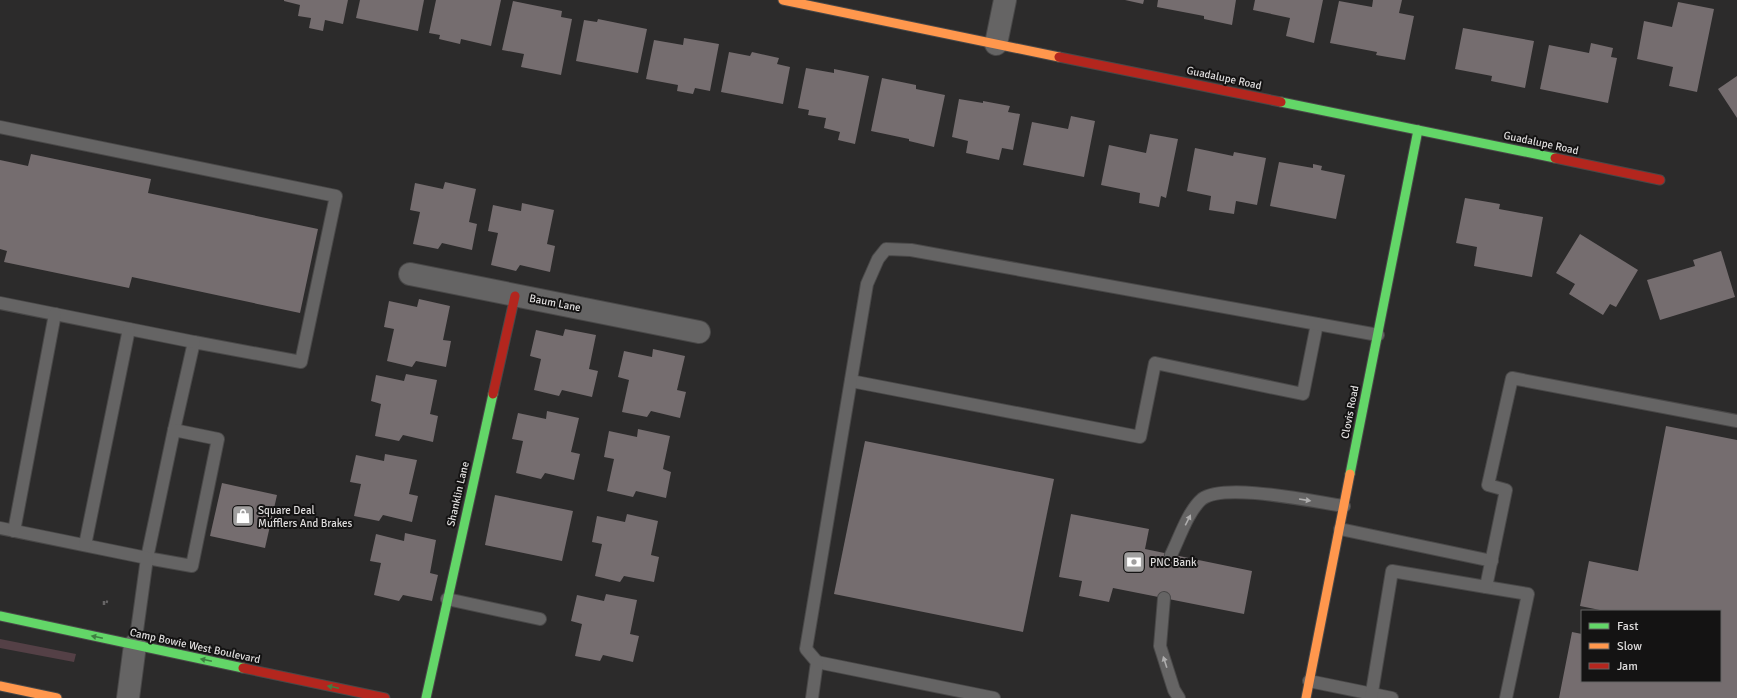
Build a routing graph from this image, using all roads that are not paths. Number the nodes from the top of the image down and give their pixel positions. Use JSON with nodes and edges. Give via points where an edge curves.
{"nodes":[{"id":1,"x":783,"y":0,"type":"edge"},
{"id":2,"x":1006,"y":0,"type":"edge"},
{"id":3,"x":996,"y":44,"type":"junction"},
{"id":4,"x":0,"y":127,"type":"edge"},
{"id":5,"x":1418,"y":130,"type":"junction"},
{"id":6,"x":1660,"y":180,"type":"dead end"},
{"id":7,"x":410,"y":274,"type":"dead end"},
{"id":8,"x":515,"y":296,"type":"junction"},
{"id":9,"x":0,"y":303,"type":"edge"},
{"id":10,"x":55,"y":314,"type":"junction"},
{"id":11,"x":1316,"y":324,"type":"junction"},
{"id":12,"x":129,"y":329,"type":"junction"},
{"id":13,"x":699,"y":332,"type":"dead end"},
{"id":14,"x":1378,"y":335,"type":"junction"},
{"id":15,"x":194,"y":342,"type":"junction"},
{"id":16,"x":851,"y":381,"type":"junction"},
{"id":17,"x":1737,"y":421,"type":"edge"},
{"id":18,"x":174,"y":430,"type":"junction"},
{"id":19,"x":1344,"y":506,"type":"junction"},
{"id":20,"x":0,"y":528,"type":"edge"},
{"id":21,"x":1340,"y":529,"type":"junction"},
{"id":22,"x":14,"y":531,"type":"junction"},
{"id":23,"x":84,"y":545,"type":"junction"},
{"id":24,"x":1171,"y":555,"type":"dead end"},
{"id":25,"x":147,"y":558,"type":"junction"},
{"id":26,"x":1492,"y":561,"type":"junction"},
{"id":27,"x":1486,"y":587,"type":"junction"},
{"id":28,"x":1164,"y":598,"type":"dead end"},
{"id":29,"x":447,"y":599,"type":"junction"},
{"id":30,"x":0,"y":616,"type":"edge"},
{"id":31,"x":540,"y":619,"type":"dead end"},
{"id":32,"x":135,"y":645,"type":"junction"},
{"id":33,"x":817,"y":662,"type":"junction"},
{"id":34,"x":1309,"y":681,"type":"junction"},
{"id":35,"x":0,"y":686,"type":"edge"},
{"id":36,"x":1371,"y":696,"type":"edge"},
{"id":37,"x":57,"y":698,"type":"edge"},
{"id":38,"x":128,"y":698,"type":"edge"},
{"id":39,"x":385,"y":698,"type":"edge"},
{"id":40,"x":426,"y":698,"type":"edge"},
{"id":41,"x":812,"y":698,"type":"edge"},
{"id":42,"x":994,"y":698,"type":"edge"},
{"id":43,"x":1179,"y":698,"type":"edge"},
{"id":44,"x":1306,"y":698,"type":"edge"},
{"id":45,"x":1392,"y":698,"type":"edge"},
{"id":46,"x":1506,"y":698,"type":"edge"}],
"edges":[{"from":1,"to":3,"type":"street","name":"Guadalupe Road"},
{"from":2,"to":3,"type":"street"},
{"from":3,"to":5,"type":"street","name":"Guadalupe Road"},
{"from":4,"to":15,"type":"lane","via":[[336,196],[301,362]]},
{"from":5,"to":6,"type":"street","name":"Guadalupe Road"},
{"from":5,"to":14,"type":"street","name":"Clovis Road"},
{"from":7,"to":8,"type":"street","name":"Baum Lane"},
{"from":8,"to":13,"type":"street","name":"Baum Lane"},
{"from":8,"to":29,"type":"street","name":"Shanklin Lane"},
{"from":9,"to":10,"type":"lane"},
{"from":10,"to":12,"type":"lane"},
{"from":10,"to":22,"type":"lane"},
{"from":11,"to":14,"type":"lane"},
{"from":11,"to":16,"type":"lane","via":[[911,250],[886,249],[878,259],[867,284]]},
{"from":11,"to":16,"type":"lane","via":[[1303,394],[1155,363],[1140,437]]},
{"from":12,"to":15,"type":"lane"},
{"from":12,"to":23,"type":"lane"},
{"from":14,"to":19,"type":"street","name":"Clovis Road"},
{"from":15,"to":18,"type":"lane"},
{"from":16,"to":33,"type":"lane","via":[[806,649]]},
{"from":17,"to":26,"type":"lane","via":[[1512,378],[1488,485],[1506,490]]},
{"from":18,"to":25,"type":"lane"},
{"from":18,"to":25,"type":"lane","via":[[218,439],[192,566]]},
{"from":19,"to":21,"type":"street","name":"Clovis Road"},
{"from":24,"to":19,"type":"lane","one_way":true,"via":[[1190,515],[1203,499],[1217,493],[1246,492]]},
{"from":20,"to":22,"type":"lane"},
{"from":21,"to":26,"type":"lane"},
{"from":21,"to":34,"type":"street","name":"Clovis Road"},
{"from":22,"to":23,"type":"lane"},
{"from":23,"to":25,"type":"lane"},
{"from":25,"to":32,"type":"lane"},
{"from":26,"to":27,"type":"lane"},
{"from":27,"to":36,"type":"lane","via":[[1392,571]]},
{"from":27,"to":46,"type":"lane","via":[[1528,594]]},
{"from":43,"to":28,"type":"lane","one_way":true,"via":[[1160,646]]},
{"from":29,"to":31,"type":"lane"},
{"from":29,"to":40,"type":"street","name":"Shanklin Lane"},
{"from":32,"to":30,"type":"street","name":"Camp Bowie West Boulevard","one_way":true},
{"from":32,"to":38,"type":"street"},
{"from":39,"to":32,"type":"street","name":"Camp Bowie West Boulevard","one_way":true},
{"from":33,"to":41,"type":"lane"},
{"from":33,"to":42,"type":"lane"},
{"from":34,"to":36,"type":"lane"},
{"from":34,"to":44,"type":"street","name":"Clovis Road"},
{"from":35,"to":37,"type":"street"},
{"from":36,"to":45,"type":"lane"}]}
